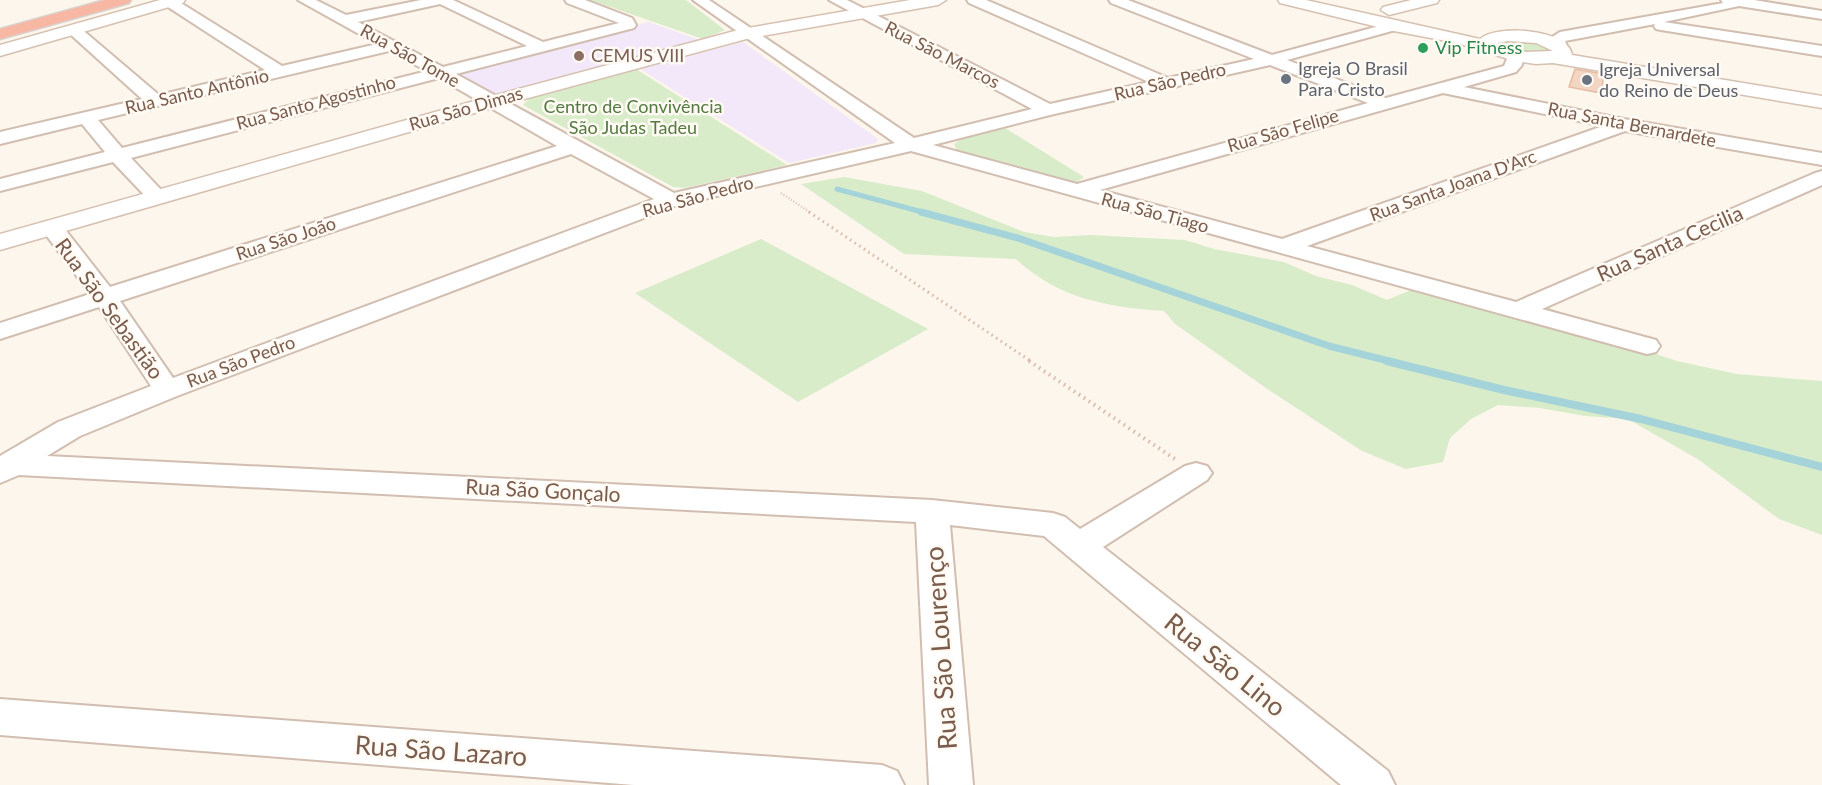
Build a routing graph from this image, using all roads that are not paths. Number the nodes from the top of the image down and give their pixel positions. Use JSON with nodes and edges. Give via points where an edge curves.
{"nodes":[{"id":1,"x":91,"y":0,"type":"edge"},
{"id":2,"x":123,"y":0,"type":"edge"},
{"id":3,"x":306,"y":0,"type":"edge"},
{"id":4,"x":441,"y":0,"type":"edge"},
{"id":5,"x":572,"y":0,"type":"edge"},
{"id":6,"x":700,"y":0,"type":"edge"},
{"id":7,"x":836,"y":0,"type":"edge"},
{"id":8,"x":938,"y":0,"type":"edge"},
{"id":9,"x":974,"y":0,"type":"edge"},
{"id":10,"x":1116,"y":0,"type":"edge"},
{"id":11,"x":1286,"y":0,"type":"edge"},
{"id":12,"x":1316,"y":0,"type":"edge"},
{"id":13,"x":1343,"y":0,"type":"edge"},
{"id":14,"x":1431,"y":0,"type":"edge"},
{"id":15,"x":174,"y":1,"type":"edge"},
{"id":16,"x":1732,"y":1,"type":"edge"},
{"id":17,"x":862,"y":14,"type":"junction"},
{"id":18,"x":1822,"y":15,"type":"edge"},
{"id":19,"x":1393,"y":18,"type":"junction"},
{"id":20,"x":344,"y":20,"type":"junction"},
{"id":21,"x":1641,"y":23,"type":"junction"},
{"id":22,"x":0,"y":25,"type":"edge"},
{"id":23,"x":74,"y":30,"type":"junction"},
{"id":24,"x":748,"y":33,"type":"junction"},
{"id":25,"x":0,"y":34,"type":"edge"},
{"id":26,"x":1519,"y":36,"type":"junction"},
{"id":27,"x":393,"y":45,"type":"junction"},
{"id":28,"x":541,"y":47,"type":"junction"},
{"id":29,"x":1500,"y":50,"type":"junction"},
{"id":30,"x":0,"y":51,"type":"edge"},
{"id":31,"x":1822,"y":51,"type":"edge"},
{"id":32,"x":1556,"y":52,"type":"junction"},
{"id":33,"x":1269,"y":60,"type":"junction"},
{"id":34,"x":279,"y":72,"type":"junction"},
{"id":35,"x":437,"y":72,"type":"junction"},
{"id":36,"x":1165,"y":83,"type":"junction"},
{"id":37,"x":1442,"y":88,"type":"junction"},
{"id":38,"x":1822,"y":95,"type":"edge"},
{"id":39,"x":155,"y":101,"type":"junction"},
{"id":40,"x":492,"y":102,"type":"junction"},
{"id":41,"x":1822,"y":102,"type":"edge"},
{"id":42,"x":1383,"y":103,"type":"junction"},
{"id":43,"x":1048,"y":110,"type":"junction"},
{"id":44,"x":87,"y":118,"type":"junction"},
{"id":45,"x":1624,"y":125,"type":"junction"},
{"id":46,"x":3,"y":133,"type":"edge"},
{"id":47,"x":911,"y":145,"type":"junction"},
{"id":48,"x":572,"y":147,"type":"junction"},
{"id":49,"x":117,"y":155,"type":"junction"},
{"id":50,"x":1822,"y":159,"type":"edge"},
{"id":51,"x":1822,"y":177,"type":"edge"},
{"id":52,"x":0,"y":184,"type":"edge"},
{"id":53,"x":1074,"y":191,"type":"junction"},
{"id":54,"x":157,"y":197,"type":"junction"},
{"id":55,"x":671,"y":200,"type":"junction"},
{"id":56,"x":52,"y":228,"type":"junction"},
{"id":57,"x":0,"y":242,"type":"edge"},
{"id":58,"x":1282,"y":247,"type":"junction"},
{"id":59,"x":105,"y":297,"type":"junction"},
{"id":60,"x":1517,"y":311,"type":"junction"},
{"id":61,"x":0,"y":332,"type":"edge"},
{"id":62,"x":1647,"y":346,"type":"dead end"},
{"id":63,"x":167,"y":390,"type":"junction"},
{"id":64,"x":4,"y":467,"type":"edge"},
{"id":65,"x":1196,"y":473,"type":"road end"},
{"id":66,"x":932,"y":511,"type":"junction"},
{"id":67,"x":1078,"y":546,"type":"junction"},
{"id":68,"x":0,"y":717,"type":"edge"},
{"id":69,"x":882,"y":785,"type":"edge"},
{"id":70,"x":951,"y":785,"type":"edge"},
{"id":71,"x":1373,"y":785,"type":"edge"}],
"edges":[{"from":1,"to":22,"type":"highway"},
{"from":2,"to":25,"type":"highway"},
{"from":3,"to":20,"type":"street","name":"Rua São Tome"},
{"from":4,"to":20,"type":"street"},
{"from":4,"to":28,"type":"street"},
{"from":5,"to":28,"type":"street","name":"Rua Santo Agostinho","via":[[629,25]]},
{"from":6,"to":24,"type":"street","name":"Rua São Tiago"},
{"from":7,"to":17,"type":"street","name":"Rua São Marcos"},
{"from":8,"to":17,"type":"street","name":"Rua São Dimas"},
{"from":9,"to":36,"type":"street"},
{"from":10,"to":33,"type":"street"},
{"from":11,"to":19,"type":"street"},
{"from":12,"to":19,"type":"street"},
{"from":13,"to":19,"type":"street"},
{"from":14,"to":19,"type":"street"},
{"from":15,"to":23,"type":"street"},
{"from":15,"to":34,"type":"street"},
{"from":16,"to":18,"type":"street"},
{"from":16,"to":21,"type":"street","via":[[1726,6]]},
{"from":17,"to":24,"type":"street","name":"Rua São Dimas"},
{"from":17,"to":43,"type":"street","name":"Rua São Marcos"},
{"from":19,"to":26,"type":"street"},
{"from":19,"to":29,"type":"street","via":[[1471,36]]},
{"from":19,"to":33,"type":"street","name":"Rua São Pedro"},
{"from":20,"to":27,"type":"street","name":"Rua São Tome"},
{"from":21,"to":31,"type":"street"},
{"from":21,"to":32,"type":"street","via":[[1560,37],[1554,41]]},
{"from":23,"to":30,"type":"street"},
{"from":23,"to":39,"type":"street"},
{"from":24,"to":40,"type":"street","name":"Rua São Dimas"},
{"from":24,"to":47,"type":"street","name":"Rua São Tiago"},
{"from":26,"to":29,"type":"street","via":[[1488,40]]},
{"from":26,"to":32,"type":"street","via":[[1542,40]]},
{"from":27,"to":34,"type":"street","name":"Rua Santo Antônio"},
{"from":27,"to":35,"type":"street","name":"Rua São Tome"},
{"from":28,"to":35,"type":"street","name":"Rua Santo Agostinho"},
{"from":29,"to":32,"type":"street"},
{"from":29,"to":37,"type":"street","name":"Rua São Felipe","via":[[1515,61],[1510,69]]},
{"from":32,"to":38,"type":"street"},
{"from":32,"to":41,"type":"street"},
{"from":33,"to":36,"type":"street","name":"Rua São Pedro"},
{"from":33,"to":42,"type":"street"},
{"from":34,"to":39,"type":"street","name":"Rua Santo Antônio"},
{"from":35,"to":40,"type":"street","name":"Rua São Tome"},
{"from":35,"to":49,"type":"street","name":"Rua Santo Agostinho"},
{"from":36,"to":43,"type":"street","name":"Rua São Pedro"},
{"from":37,"to":42,"type":"street","name":"Rua São Felipe"},
{"from":37,"to":45,"type":"street","name":"Rua Santa Bernardete"},
{"from":39,"to":44,"type":"street","name":"Rua Santo Antônio"},
{"from":40,"to":48,"type":"street","name":"Rua São Tome"},
{"from":40,"to":54,"type":"street","name":"Rua São Dimas"},
{"from":42,"to":53,"type":"street","name":"Rua São Felipe"},
{"from":43,"to":47,"type":"street","name":"Rua São Pedro"},
{"from":44,"to":46,"type":"street","name":"Rua Santo Antônio"},
{"from":44,"to":49,"type":"street"},
{"from":45,"to":50,"type":"street","name":"Rua Santa Bernardete"},
{"from":45,"to":58,"type":"street","name":"Rua Santa Joana D'Arc"},
{"from":47,"to":53,"type":"street","name":"Rua São Tiago"},
{"from":47,"to":55,"type":"street","name":"Rua São Pedro"},
{"from":48,"to":55,"type":"street","name":"Rua São Tome"},
{"from":48,"to":59,"type":"street","name":"Rua São João"},
{"from":49,"to":52,"type":"street","name":"Rua Santo Agostinho"},
{"from":49,"to":54,"type":"street"},
{"from":51,"to":60,"type":"street","name":"Rua Santa Cecilia"},
{"from":53,"to":58,"type":"street","name":"Rua São Tiago"},
{"from":54,"to":56,"type":"street","name":"Rua São Dimas"},
{"from":55,"to":63,"type":"street","name":"Rua São Pedro"},
{"from":56,"to":57,"type":"street","name":"Rua São Dimas"},
{"from":56,"to":59,"type":"street","name":"Rua São Sebastião"},
{"from":58,"to":60,"type":"street","name":"Rua São Tiago"},
{"from":59,"to":61,"type":"street","name":"Rua São João"},
{"from":59,"to":63,"type":"street","name":"Rua São Sebastião"},
{"from":60,"to":62,"type":"street","name":"Rua São Tiago"},
{"from":63,"to":64,"type":"street","name":"Rua São Pedro","via":[[69,429]]},
{"from":64,"to":66,"type":"street","name":"Rua São Gonçalo"},
{"from":65,"to":67,"type":"street"},
{"from":66,"to":67,"type":"street","name":"Rua São Gonçalo","via":[[1053,525]]},
{"from":66,"to":70,"type":"street","name":"Rua São Lourenço"},
{"from":67,"to":71,"type":"street","name":"Rua São Lino"},
{"from":68,"to":69,"type":"street","name":"Rua São Lazaro"}]}
